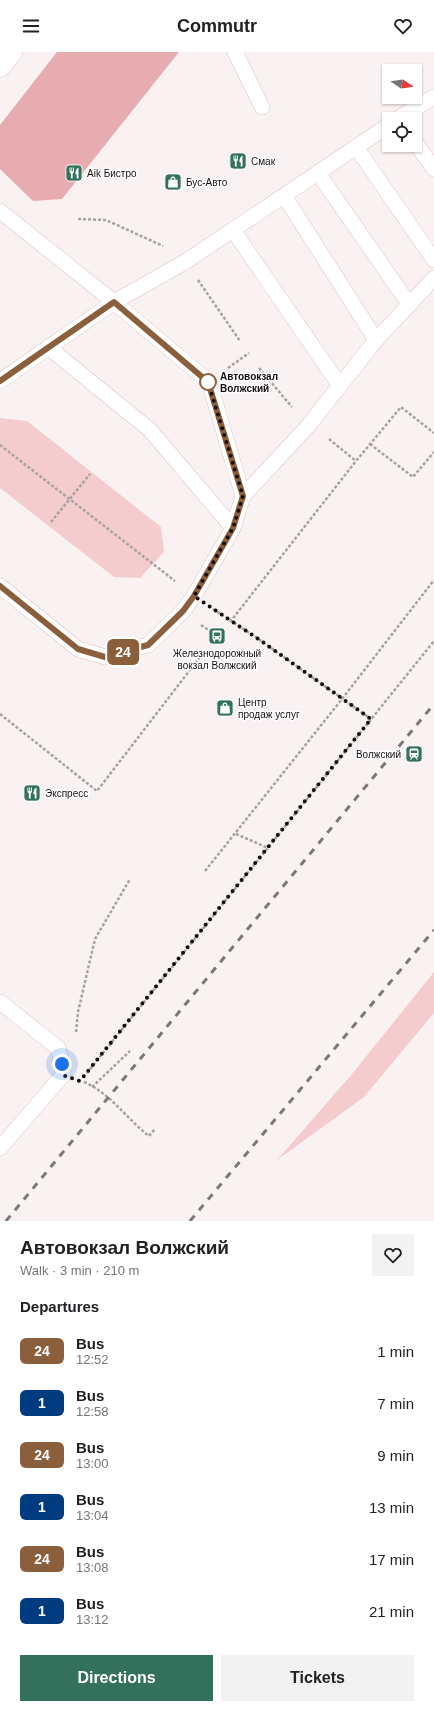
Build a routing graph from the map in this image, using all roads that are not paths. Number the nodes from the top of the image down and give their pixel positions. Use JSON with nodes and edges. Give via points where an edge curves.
{"nodes":[{"id":1,"x":11,"y":52,"type":"edge"},
{"id":2,"x":236,"y":52,"type":"edge"},
{"id":3,"x":0,"y":66,"type":"edge"},
{"id":4,"x":434,"y":97,"type":"edge"},
{"id":5,"x":262,"y":107,"type":"dead end"},
{"id":6,"x":409,"y":112,"type":"edge"},
{"id":7,"x":382,"y":129,"type":"edge"},
{"id":8,"x":356,"y":147,"type":"junction"},
{"id":9,"x":422,"y":152,"type":"edge"},
{"id":10,"x":434,"y":169,"type":"edge"},
{"id":11,"x":318,"y":173,"type":"junction"},
{"id":12,"x":285,"y":197,"type":"junction"},
{"id":13,"x":0,"y":211,"type":"edge"},
{"id":14,"x":233,"y":230,"type":"junction"},
{"id":15,"x":434,"y":260,"type":"edge"},
{"id":16,"x":434,"y":278,"type":"edge"},
{"id":17,"x":114,"y":302,"type":"junction"},
{"id":18,"x":409,"y":304,"type":"junction"},
{"id":19,"x":376,"y":340,"type":"junction"},
{"id":20,"x":48,"y":347,"type":"junction"},
{"id":21,"x":0,"y":381,"type":"edge"},
{"id":22,"x":340,"y":386,"type":"junction"},
{"id":23,"x":243,"y":496,"type":"junction"},
{"id":24,"x":233,"y":528,"type":"junction"},
{"id":25,"x":0,"y":586,"type":"edge"},
{"id":26,"x":0,"y":1002,"type":"edge"},
{"id":27,"x":0,"y":1148,"type":"edge"}],
"edges":[{"from":1,"to":3,"type":"street"},
{"from":2,"to":5,"type":"lane"},
{"from":4,"to":6,"type":"lane"},
{"from":7,"to":8,"type":"lane"},
{"from":8,"to":11,"type":"lane"},
{"from":8,"to":15,"type":"lane"},
{"from":9,"to":10,"type":"lane"},
{"from":11,"to":12,"type":"lane"},
{"from":11,"to":18,"type":"lane"},
{"from":12,"to":14,"type":"lane"},
{"from":12,"to":19,"type":"lane"},
{"from":13,"to":17,"type":"lane"},
{"from":14,"to":17,"type":"lane","via":[[185,262]]},
{"from":14,"to":22,"type":"lane"},
{"from":16,"to":18,"type":"lane"},
{"from":17,"to":20,"type":"lane"},
{"from":17,"to":23,"type":"lane","via":[[208,382]]},
{"from":18,"to":19,"type":"lane"},
{"from":19,"to":22,"type":"lane"},
{"from":20,"to":21,"type":"lane"},
{"from":20,"to":24,"type":"lane","via":[[150,430]]},
{"from":22,"to":23,"type":"lane","via":[[308,426]]},
{"from":23,"to":24,"type":"lane"},
{"from":24,"to":25,"type":"lane","via":[[183,611],[148,645],[105,657],[78,649]]},
{"from":26,"to":27,"type":"lane","via":[[58,1048],[62,1064],[62,1075]]}]}
